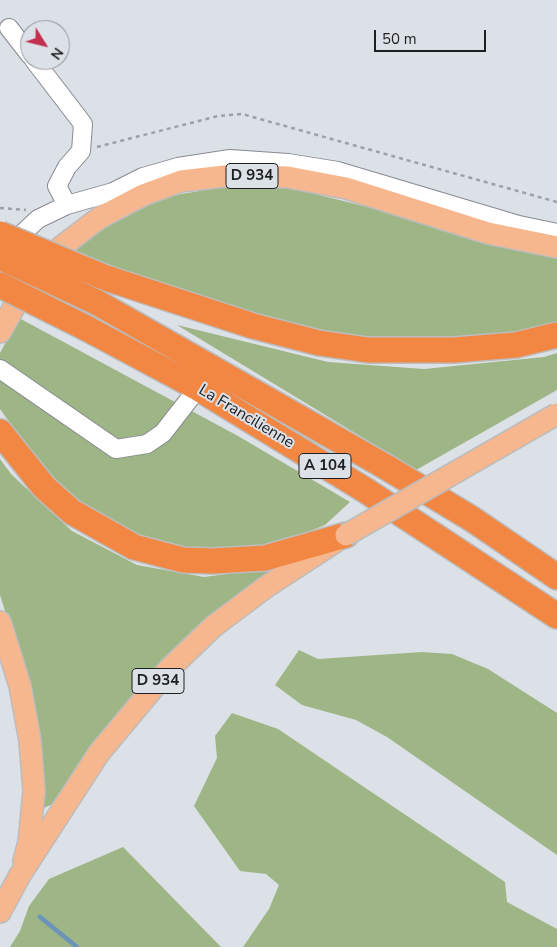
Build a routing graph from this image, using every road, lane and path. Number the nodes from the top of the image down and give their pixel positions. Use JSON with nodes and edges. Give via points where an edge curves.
{"nodes":[{"id":1,"x":9,"y":28,"type":"dead end"},
{"id":2,"x":20,"y":42,"type":"edge"},
{"id":3,"x":42,"y":70,"type":"edge"},
{"id":4,"x":81,"y":152,"type":"junction"},
{"id":5,"x":557,"y":202,"type":"edge"},
{"id":6,"x":67,"y":205,"type":"junction"},
{"id":7,"x":0,"y":208,"type":"edge"},
{"id":8,"x":38,"y":219,"type":"junction"},
{"id":9,"x":557,"y":233,"type":"edge"},
{"id":10,"x":0,"y":234,"type":"edge"},
{"id":11,"x":557,"y":247,"type":"edge"},
{"id":12,"x":0,"y":257,"type":"edge"},
{"id":13,"x":0,"y":286,"type":"edge"},
{"id":14,"x":0,"y":332,"type":"edge"},
{"id":15,"x":557,"y":335,"type":"edge"},
{"id":16,"x":0,"y":369,"type":"edge"},
{"id":17,"x":198,"y":388,"type":"junction"},
{"id":18,"x":557,"y":414,"type":"edge"},
{"id":19,"x":0,"y":432,"type":"edge"},
{"id":20,"x":346,"y":535,"type":"junction"},
{"id":21,"x":557,"y":577,"type":"edge"},
{"id":22,"x":557,"y":616,"type":"edge"},
{"id":23,"x":0,"y":622,"type":"edge"},
{"id":24,"x":0,"y":658,"type":"edge"},
{"id":25,"x":23,"y":703,"type":"junction"},
{"id":26,"x":20,"y":875,"type":"junction"},
{"id":27,"x":0,"y":912,"type":"edge"}],
"edges":[{"from":1,"to":2,"type":"lane"},
{"from":3,"to":4,"type":"lane","via":[[83,124]]},
{"from":4,"to":5,"type":"path","via":[[218,116],[242,114]]},
{"from":4,"to":6,"type":"lane","via":[[67,167],[57,186]]},
{"from":6,"to":8,"type":"lane"},
{"from":6,"to":9,"type":"lane","via":[[113,192],[178,167],[230,159],[338,171],[519,225]]},
{"from":7,"to":8,"type":"path","via":[[32,211]]},
{"from":8,"to":12,"type":"lane"},
{"from":10,"to":15,"type":"highway","bridge":true,"via":[[106,278],[253,326],[319,343],[368,350],[454,350],[516,345]]},
{"from":11,"to":14,"type":"main road","number":"D 934","via":[[488,233],[346,188],[288,177],[233,175],[181,181],[143,194],[99,218],[61,247],[27,284]]},
{"from":12,"to":21,"type":"highway","name":"La Francilienne","number":"A 104","bridge":true,"via":[[96,302],[386,467],[472,519]]},
{"from":13,"to":17,"type":"highway","name":"La Francilienne","number":"A 104","bridge":true},
{"from":16,"to":17,"type":"lane","via":[[116,449],[147,444],[163,433]]},
{"from":17,"to":22,"type":"highway","name":"La Francilienne","number":"A 104","via":[[365,490]]},
{"from":18,"to":20,"type":"main road","number":"D 934","bridge":true},
{"from":19,"to":20,"type":"highway","via":[[44,487],[72,512],[134,547],[183,560],[213,561],[264,558]]},
{"from":20,"to":26,"type":"main road","number":"D 934","via":[[258,592],[214,626],[170,668],[98,754]]},
{"from":23,"to":25,"type":"main road"},
{"from":24,"to":25,"type":"lane"},
{"from":25,"to":26,"type":"main road","via":[[34,791],[29,842]]},
{"from":26,"to":27,"type":"main road"}]}
